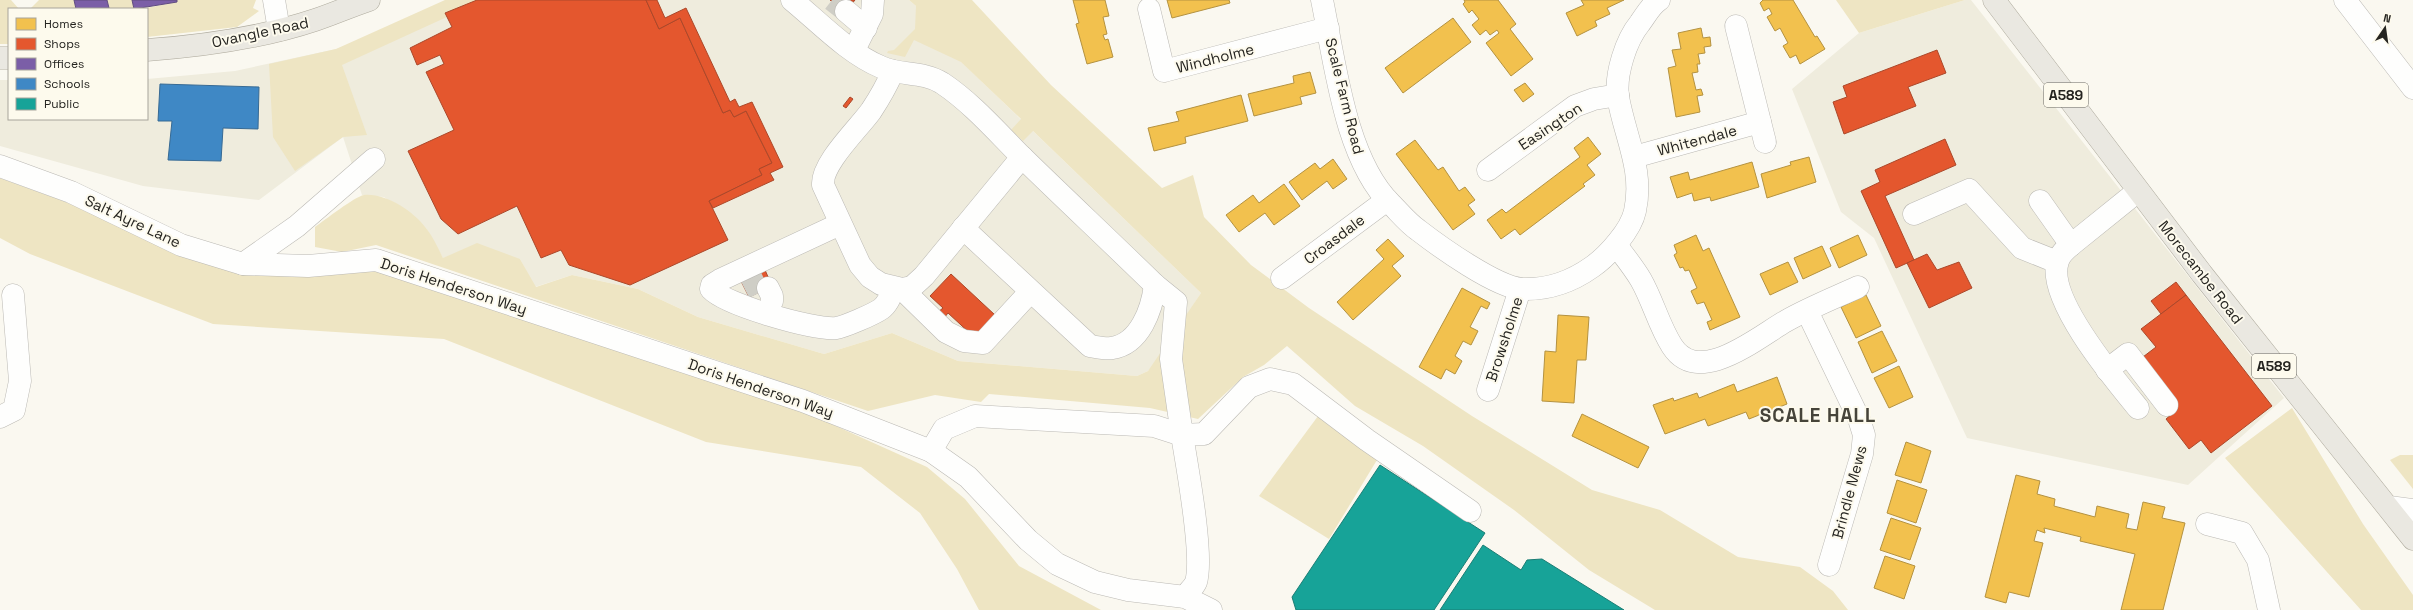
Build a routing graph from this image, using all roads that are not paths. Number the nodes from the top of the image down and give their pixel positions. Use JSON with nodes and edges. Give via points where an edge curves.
{"nodes":[{"id":1,"x":274,"y":0,"type":"edge"},
{"id":2,"x":369,"y":0,"type":"edge"},
{"id":3,"x":792,"y":0,"type":"edge"},
{"id":4,"x":1322,"y":0,"type":"edge"},
{"id":5,"x":1657,"y":0,"type":"edge"},
{"id":6,"x":1994,"y":0,"type":"edge"},
{"id":7,"x":2345,"y":0,"type":"edge"},
{"id":8,"x":851,"y":6,"type":"tunnel mouth"},
{"id":9,"x":1149,"y":9,"type":"dead end"},
{"id":10,"x":871,"y":14,"type":"edge"},
{"id":11,"x":1736,"y":26,"type":"dead end"},
{"id":12,"x":1328,"y":28,"type":"junction"},
{"id":13,"x":279,"y":30,"type":"junction"},
{"id":14,"x":148,"y":50,"type":"edge"},
{"id":15,"x":854,"y":50,"type":"junction"},
{"id":16,"x":893,"y":71,"type":"junction"},
{"id":17,"x":2413,"y":88,"type":"edge"},
{"id":18,"x":1618,"y":95,"type":"junction"},
{"id":19,"x":1022,"y":157,"type":"junction"},
{"id":20,"x":1634,"y":157,"type":"junction"},
{"id":21,"x":374,"y":159,"type":"dead end"},
{"id":22,"x":0,"y":166,"type":"edge"},
{"id":23,"x":1488,"y":170,"type":"dead end"},
{"id":24,"x":2138,"y":191,"type":"junction"},
{"id":25,"x":1387,"y":200,"type":"junction"},
{"id":26,"x":2040,"y":201,"type":"dead end"},
{"id":27,"x":1914,"y":214,"type":"dead end"},
{"id":28,"x":840,"y":224,"type":"junction"},
{"id":29,"x":963,"y":228,"type":"junction"},
{"id":30,"x":2071,"y":244,"type":"junction"},
{"id":31,"x":1616,"y":245,"type":"junction"},
{"id":32,"x":2057,"y":262,"type":"junction"},
{"id":33,"x":243,"y":264,"type":"junction"},
{"id":34,"x":269,"y":265,"type":"joint"},
{"id":35,"x":1282,"y":278,"type":"dead end"},
{"id":36,"x":1155,"y":285,"type":"junction"},
{"id":37,"x":1858,"y":287,"type":"dead end"},
{"id":38,"x":898,"y":289,"type":"junction"},
{"id":39,"x":1520,"y":289,"type":"junction"},
{"id":40,"x":1030,"y":292,"type":"junction"},
{"id":41,"x":13,"y":295,"type":"dead end"},
{"id":42,"x":1807,"y":311,"type":"junction"},
{"id":43,"x":2107,"y":370,"type":"junction"},
{"id":44,"x":1488,"y":390,"type":"dead end"},
{"id":45,"x":2167,"y":405,"type":"dead end"},
{"id":46,"x":2138,"y":408,"type":"dead end"},
{"id":47,"x":0,"y":417,"type":"edge"},
{"id":48,"x":1182,"y":435,"type":"junction"},
{"id":49,"x":931,"y":451,"type":"junction"},
{"id":50,"x":2389,"y":507,"type":"junction"},
{"id":51,"x":2413,"y":510,"type":"edge"},
{"id":52,"x":1470,"y":511,"type":"dead end"},
{"id":53,"x":2207,"y":524,"type":"dead end"},
{"id":54,"x":2413,"y":539,"type":"edge"},
{"id":55,"x":1829,"y":565,"type":"dead end"},
{"id":56,"x":1185,"y":597,"type":"junction"},
{"id":57,"x":1211,"y":610,"type":"edge"},
{"id":58,"x":2269,"y":610,"type":"edge"}],
"edges":[{"from":1,"to":13,"type":"street"},
{"from":2,"to":13,"type":"main road","name":"Ovangle Road"},
{"from":3,"to":15,"type":"street"},
{"from":4,"to":12,"type":"street","name":"Scale Farm Road"},
{"from":5,"to":18,"type":"street","name":"Scale Farm Road","via":[[1630,35],[1621,63]]},
{"from":6,"to":24,"type":"main road","name":"Morecambe Road","number":"A589"},
{"from":7,"to":17,"type":"street"},
{"from":8,"to":10,"type":"street"},
{"from":9,"to":12,"type":"street","name":"Windholme","via":[[1164,72]]},
{"from":10,"to":15,"type":"street"},
{"from":11,"to":20,"type":"street","name":"Whitendale","via":[[1763,132]]},
{"from":12,"to":25,"type":"street","name":"Scale Farm Road","via":[[1348,121],[1363,165]]},
{"from":13,"to":14,"type":"main road","name":"Ovangle Road","via":[[230,40]]},
{"from":15,"to":16,"type":"street","via":[[873,63]]},
{"from":16,"to":19,"type":"street","via":[[914,73],[941,83],[984,119]]},
{"from":16,"to":28,"type":"street","via":[[871,111],[825,172],[823,185]]},
{"from":18,"to":20,"type":"street","name":"Scale Farm Road"},
{"from":18,"to":23,"type":"street","name":"Easington","via":[[1594,99],[1575,106]]},
{"from":19,"to":29,"type":"street"},
{"from":19,"to":36,"type":"street"},
{"from":20,"to":31,"type":"street","name":"Scale Farm Road","via":[[1639,186],[1635,214]]},
{"from":21,"to":33,"type":"street","via":[[297,226]]},
{"from":22,"to":33,"type":"street","name":"Salt Ayre Lane","via":[[71,192],[181,245]]},
{"from":24,"to":30,"type":"street"},
{"from":24,"to":50,"type":"main road","name":"Morecambe Road","number":"A589"},
{"from":25,"to":35,"type":"street","name":"Croasdale"},
{"from":25,"to":39,"type":"street","name":"Scale Farm Road","via":[[1416,230],[1491,278]]},
{"from":26,"to":30,"type":"street"},
{"from":27,"to":32,"type":"street","via":[[1969,190],[2022,248]]},
{"from":28,"to":38,"type":"street","via":[[860,265],[881,284]]},
{"from":28,"to":38,"type":"street","via":[[762,287],[818,327],[837,328],[882,308]]},
{"from":29,"to":38,"type":"street","via":[[924,276],[912,286]]},
{"from":29,"to":40,"type":"street"},
{"from":30,"to":32,"type":"street","via":[[2062,252]]},
{"from":31,"to":39,"type":"street","name":"Scale Farm Road","via":[[1598,263],[1574,280],[1549,288]]},
{"from":31,"to":42,"type":"street","via":[[1642,280],[1672,346],[1682,357],[1699,363],[1722,358],[1752,344],[1786,321]]},
{"from":32,"to":43,"type":"street","via":[[2058,284],[2069,313]]},
{"from":33,"to":34,"type":"street","name":"Salt Ayre Lane"},
{"from":34,"to":49,"type":"street","name":"Doris Henderson Way","via":[[308,266],[376,260],[803,401]]},
{"from":36,"to":40,"type":"street","via":[[1152,305],[1141,327],[1125,344],[1111,348],[1090,346]]},
{"from":36,"to":48,"type":"street","via":[[1176,302],[1172,359]]},
{"from":37,"to":42,"type":"street"},
{"from":38,"to":40,"type":"street","via":[[946,332],[964,341],[983,343]]},
{"from":39,"to":44,"type":"street","name":"Browsholme"},
{"from":41,"to":47,"type":"street","via":[[20,381],[14,410]]},
{"from":42,"to":55,"type":"street","name":"Brindle Mews","via":[[1864,435],[1862,454]]},
{"from":43,"to":45,"type":"street","via":[[2128,354]]},
{"from":43,"to":46,"type":"street"},
{"from":48,"to":49,"type":"street","via":[[1154,426],[975,416],[944,429]]},
{"from":48,"to":52,"type":"street","via":[[1204,434],[1249,387],[1270,379],[1293,384],[1367,440]]},
{"from":48,"to":56,"type":"street","via":[[1198,567],[1195,583]]},
{"from":49,"to":56,"type":"street","name":"Doris Henderson Way","via":[[968,477],[1028,540],[1057,564],[1095,582],[1128,590]]},
{"from":50,"to":51,"type":"street"},
{"from":50,"to":54,"type":"main road","name":"Morecambe Road","number":"A589"},
{"from":53,"to":58,"type":"street","via":[[2242,533],[2258,560]]},
{"from":56,"to":57,"type":"street","name":"Doris Henderson Way"}]}
